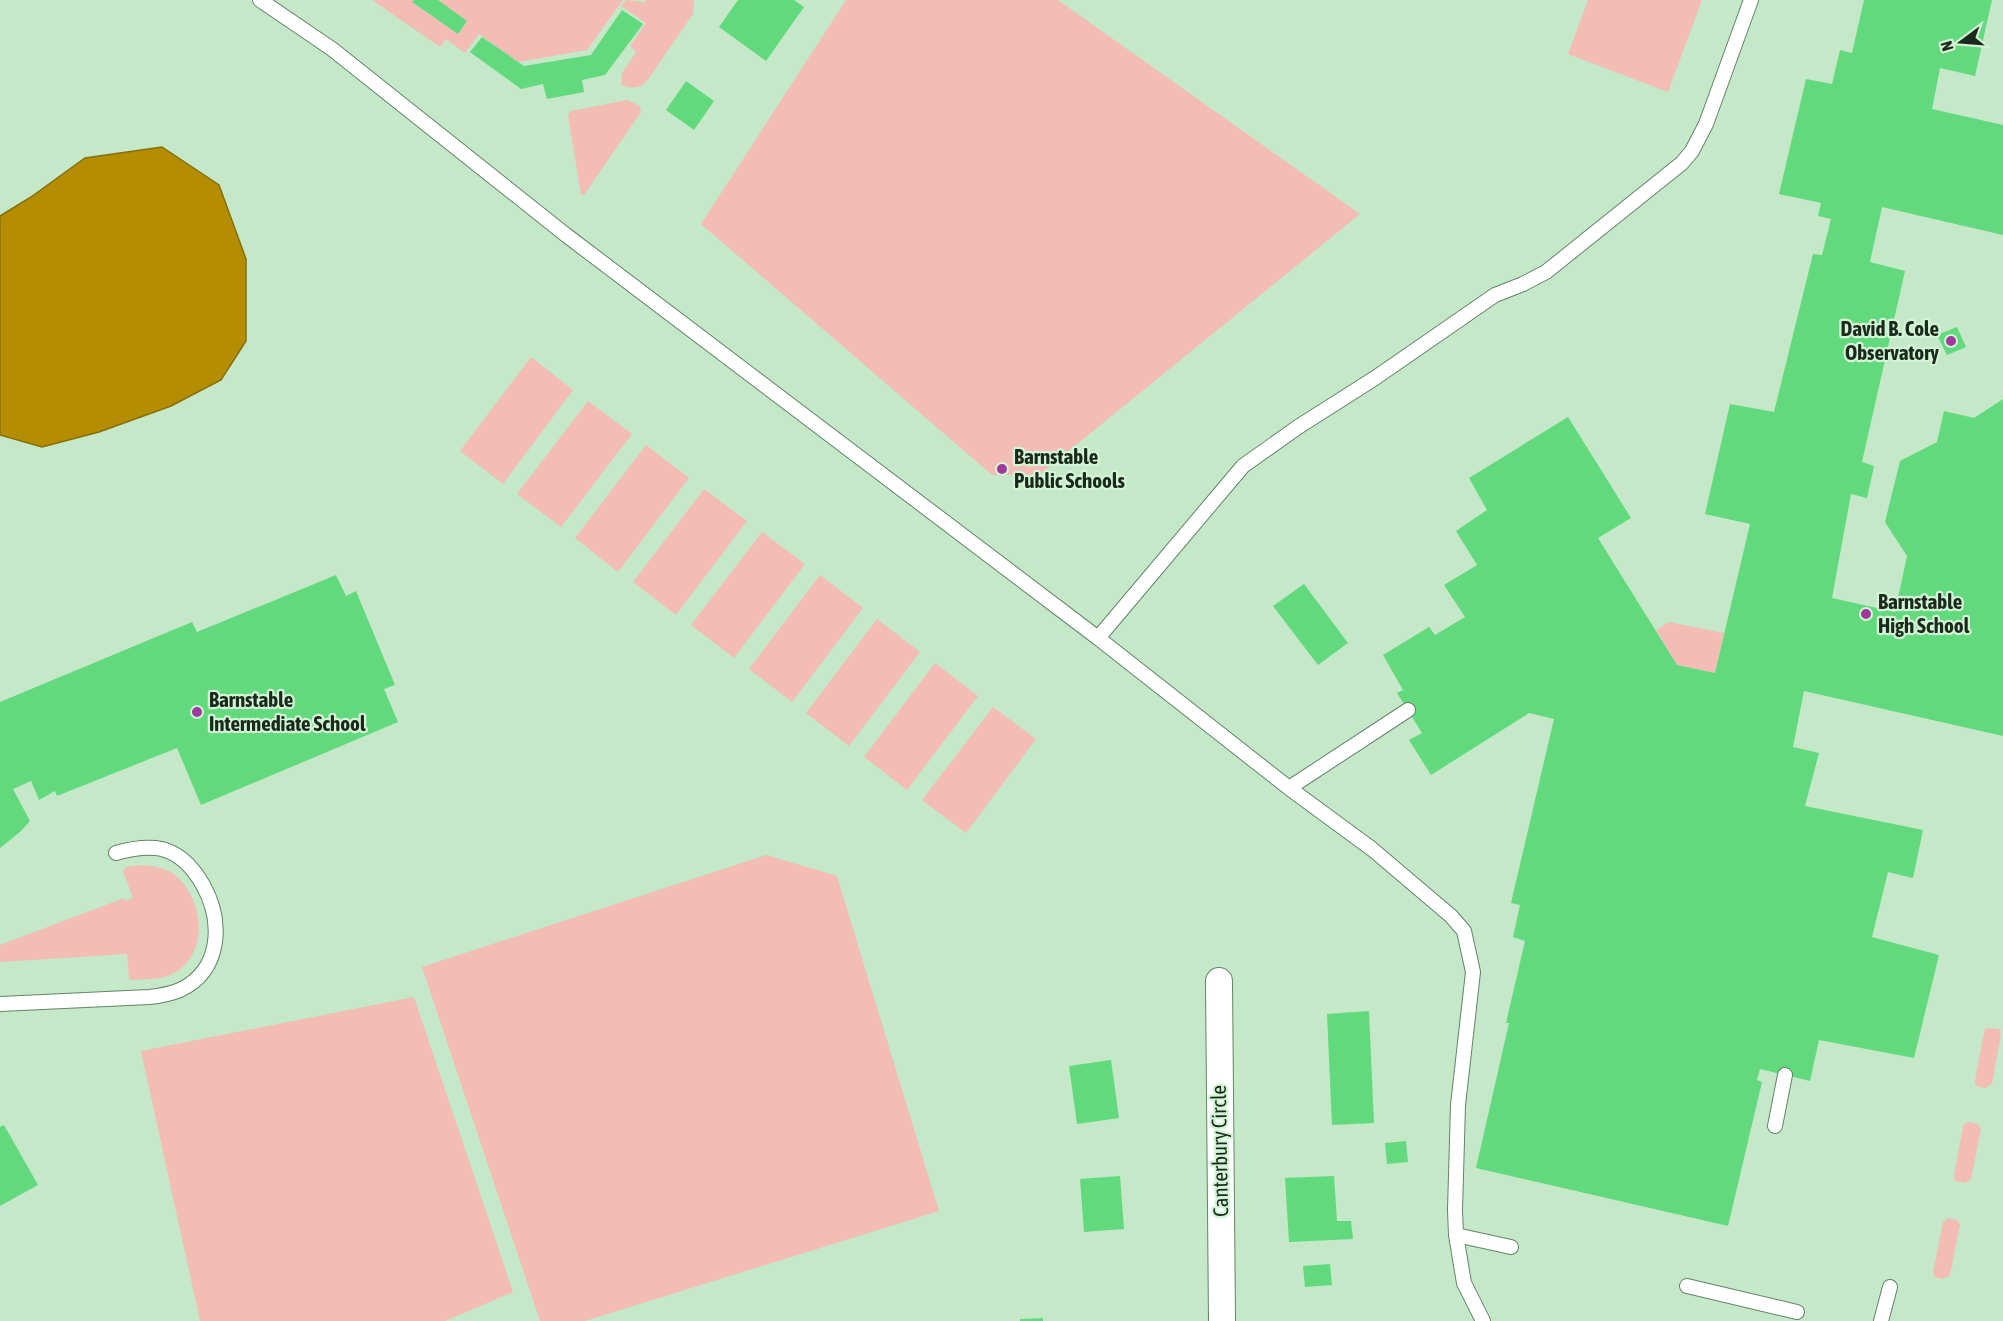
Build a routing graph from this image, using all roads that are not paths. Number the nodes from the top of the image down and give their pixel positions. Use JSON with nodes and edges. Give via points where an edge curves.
{"nodes":[{"id":1,"x":260,"y":0,"type":"edge"},
{"id":2,"x":1751,"y":0,"type":"edge"},
{"id":3,"x":1098,"y":638,"type":"junction"},
{"id":4,"x":1408,"y":710,"type":"dead end"},
{"id":5,"x":1289,"y":788,"type":"junction"},
{"id":6,"x":116,"y":853,"type":"dead end"},
{"id":7,"x":1219,"y":981,"type":"dead end"},
{"id":8,"x":0,"y":1004,"type":"edge"},
{"id":9,"x":1785,"y":1075,"type":"dead end"},
{"id":10,"x":1775,"y":1126,"type":"dead end"},
{"id":11,"x":1456,"y":1236,"type":"junction"},
{"id":12,"x":1511,"y":1247,"type":"dead end"},
{"id":13,"x":1687,"y":1286,"type":"dead end"},
{"id":14,"x":1890,"y":1287,"type":"dead end"},
{"id":15,"x":1797,"y":1311,"type":"dead end"},
{"id":16,"x":1222,"y":1321,"type":"edge"},
{"id":17,"x":1483,"y":1321,"type":"edge"},
{"id":18,"x":1881,"y":1321,"type":"edge"}],
"edges":[{"from":1,"to":3,"type":"lane","via":[[332,49],[566,235]]},
{"from":2,"to":3,"type":"lane","via":[[1706,124],[1682,164],[1546,272],[1495,295],[1243,466]]},
{"from":3,"to":5,"type":"lane"},
{"from":4,"to":5,"type":"lane"},
{"from":5,"to":11,"type":"lane","via":[[1372,849],[1464,931],[1473,972],[1458,1105]]},
{"from":6,"to":8,"type":"lane","via":[[161,849],[178,856],[199,878],[208,894],[216,941],[199,976],[181,989],[161,996]]},
{"from":7,"to":16,"type":"street","name":"Canterbury Circle"},
{"from":9,"to":10,"type":"lane"},
{"from":11,"to":12,"type":"lane"},
{"from":11,"to":17,"type":"lane","via":[[1464,1283]]},
{"from":13,"to":15,"type":"lane"},
{"from":14,"to":18,"type":"lane"}]}
